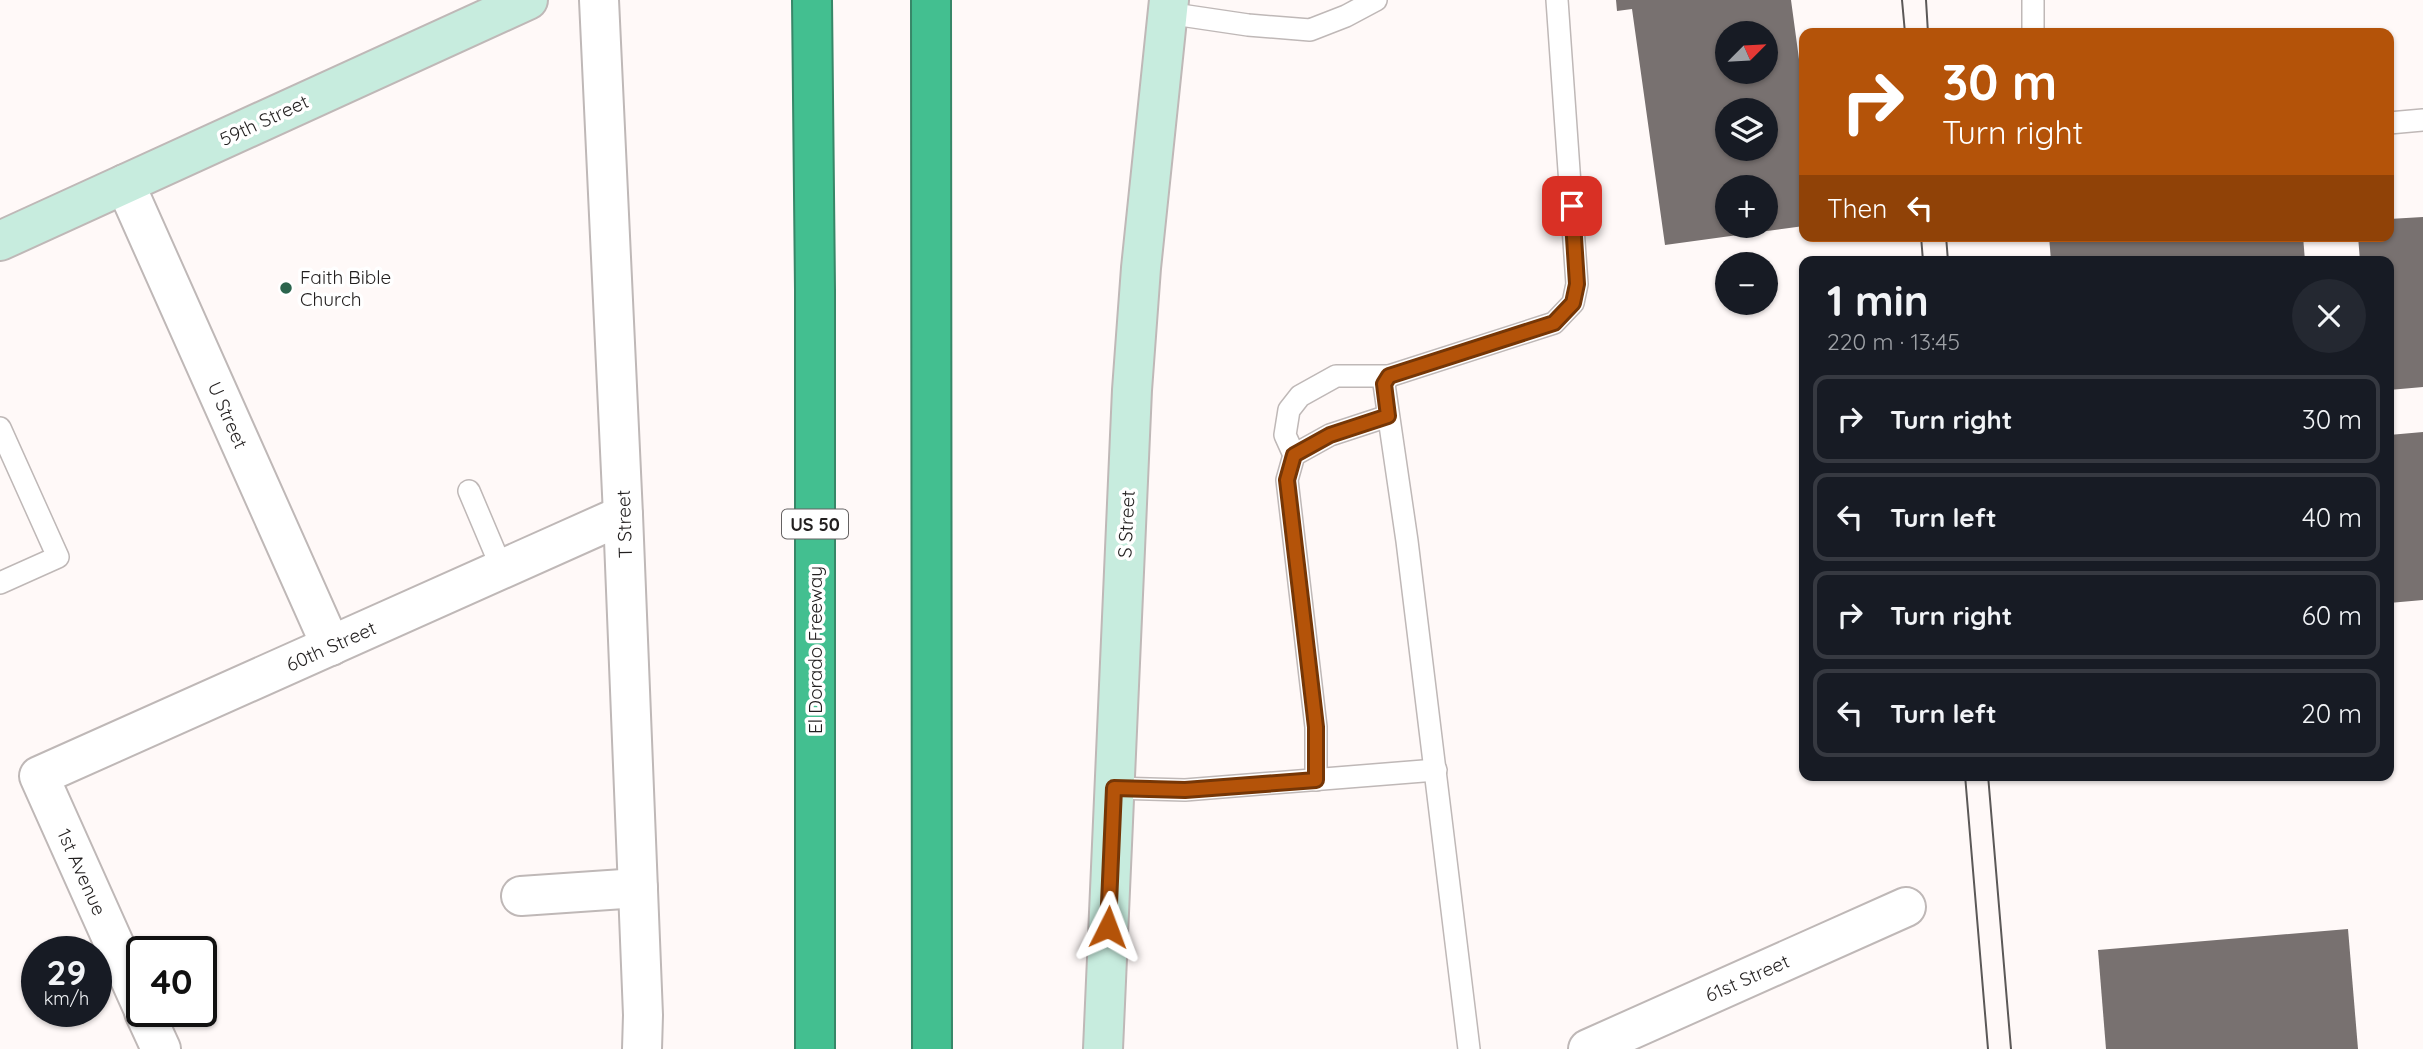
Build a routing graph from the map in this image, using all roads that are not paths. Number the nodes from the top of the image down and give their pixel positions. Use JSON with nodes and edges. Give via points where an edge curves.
{"nodes":[{"id":1,"x":528,"y":0,"type":"edge"},
{"id":2,"x":599,"y":0,"type":"edge"},
{"id":3,"x":811,"y":0,"type":"edge"},
{"id":4,"x":931,"y":0,"type":"edge"},
{"id":5,"x":1376,"y":0,"type":"edge"},
{"id":6,"x":1557,"y":0,"type":"edge"},
{"id":7,"x":2033,"y":1,"type":"edge"},
{"id":8,"x":1168,"y":6,"type":"edge"},
{"id":9,"x":2033,"y":28,"type":"edge"},
{"id":10,"x":2423,"y":120,"type":"edge"},
{"id":11,"x":2394,"y":123,"type":"edge"},
{"id":12,"x":125,"y":184,"type":"junction"},
{"id":13,"x":0,"y":241,"type":"edge"},
{"id":14,"x":1389,"y":376,"type":"junction"},
{"id":15,"x":1388,"y":416,"type":"junction"},
{"id":16,"x":0,"y":428,"type":"edge"},
{"id":17,"x":1294,"y":455,"type":"junction"},
{"id":18,"x":469,"y":491,"type":"dead end"},
{"id":19,"x":623,"y":515,"type":"junction"},
{"id":20,"x":502,"y":569,"type":"junction"},
{"id":21,"x":0,"y":583,"type":"edge"},
{"id":22,"x":331,"y":646,"type":"junction"},
{"id":23,"x":1436,"y":771,"type":"junction"},
{"id":24,"x":39,"y":776,"type":"joint"},
{"id":25,"x":1316,"y":780,"type":"junction"},
{"id":26,"x":1114,"y":788,"type":"junction"},
{"id":27,"x":638,"y":888,"type":"junction"},
{"id":28,"x":521,"y":896,"type":"dead end"},
{"id":29,"x":1906,"y":907,"type":"dead end"},
{"id":30,"x":126,"y":970,"type":"edge"},
{"id":31,"x":151,"y":1027,"type":"edge"},
{"id":32,"x":161,"y":1049,"type":"edge"},
{"id":33,"x":642,"y":1049,"type":"edge"},
{"id":34,"x":815,"y":1049,"type":"edge"},
{"id":35,"x":932,"y":1049,"type":"edge"},
{"id":36,"x":1103,"y":1049,"type":"edge"},
{"id":37,"x":1469,"y":1049,"type":"edge"},
{"id":38,"x":1588,"y":1049,"type":"edge"}],
"edges":[{"from":1,"to":12,"type":"street","name":"59th Street"},
{"from":2,"to":19,"type":"street","name":"T Street"},
{"from":3,"to":34,"type":"highway","name":"El Dorado Freeway","number":"US 50"},
{"from":4,"to":35,"type":"highway"},
{"from":5,"to":8,"type":"lane","via":[[1310,30],[1248,25]]},
{"from":6,"to":14,"type":"lane","via":[[1577,284],[1573,303],[1554,323]]},
{"from":7,"to":9,"type":"lane"},
{"from":8,"to":26,"type":"street","name":"S Street","via":[[1133,377]]},
{"from":10,"to":11,"type":"lane"},
{"from":12,"to":13,"type":"street","name":"59th Street"},
{"from":12,"to":22,"type":"street","name":"U Street"},
{"from":14,"to":15,"type":"lane","via":[[1384,384]]},
{"from":14,"to":17,"type":"lane","via":[[1336,376],[1300,396],[1289,410],[1285,435]]},
{"from":15,"to":17,"type":"lane","via":[[1330,435]]},
{"from":15,"to":23,"type":"lane"},
{"from":16,"to":21,"type":"lane","via":[[58,557]]},
{"from":17,"to":25,"type":"lane","via":[[1287,480],[1316,727]]},
{"from":18,"to":20,"type":"lane"},
{"from":19,"to":20,"type":"street","name":"60th Street"},
{"from":19,"to":27,"type":"street","name":"T Street"},
{"from":20,"to":22,"type":"street","name":"60th Street"},
{"from":22,"to":24,"type":"street","name":"60th Street"},
{"from":23,"to":25,"type":"lane"},
{"from":23,"to":37,"type":"lane"},
{"from":24,"to":30,"type":"street","name":"1st Avenue"},
{"from":25,"to":26,"type":"lane","via":[[1185,790]]},
{"from":26,"to":36,"type":"street","name":"S Street"},
{"from":27,"to":28,"type":"street"},
{"from":27,"to":33,"type":"street","name":"T Street"},
{"from":29,"to":38,"type":"street","name":"61st Street"},
{"from":31,"to":32,"type":"street"}]}
